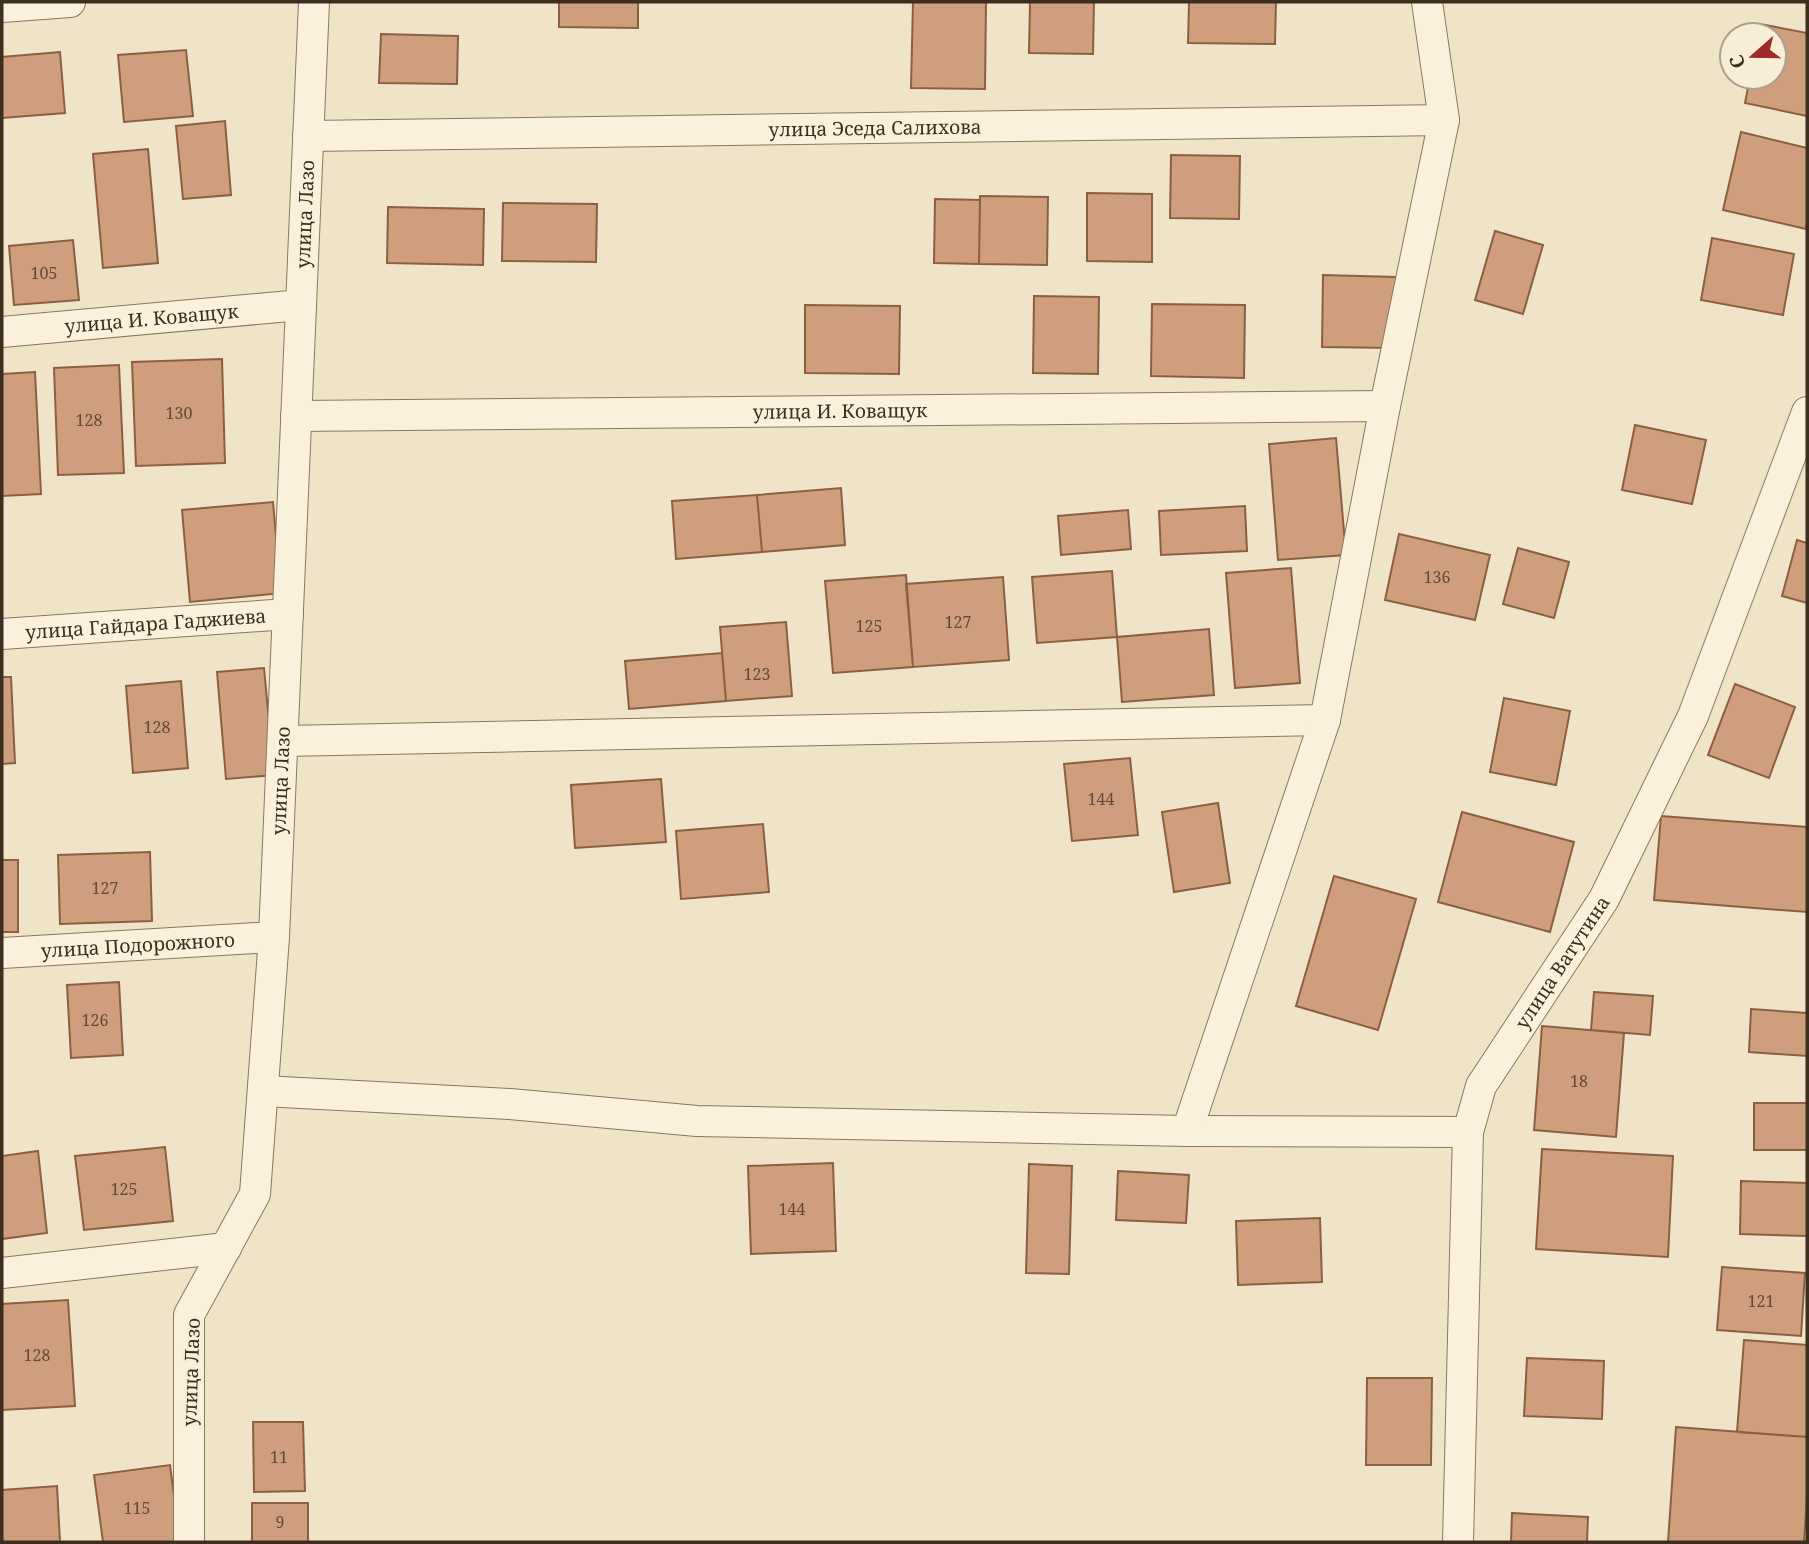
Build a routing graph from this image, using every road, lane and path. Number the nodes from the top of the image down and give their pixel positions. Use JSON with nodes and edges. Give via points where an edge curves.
{"nodes":[{"id":1,"x":70,"y":2,"type":"edge"},
{"id":2,"x":314,"y":2,"type":"edge"},
{"id":3,"x":1427,"y":2,"type":"edge"},
{"id":4,"x":2,"y":7,"type":"edge"},
{"id":5,"x":1444,"y":120,"type":"junction"},
{"id":6,"x":308,"y":136,"type":"junction"},
{"id":7,"x":301,"y":305,"type":"junction"},
{"id":8,"x":2,"y":332,"type":"edge"},
{"id":9,"x":1385,"y":406,"type":"junction"},
{"id":10,"x":1807,"y":412,"type":"edge"},
{"id":11,"x":296,"y":416,"type":"junction"},
{"id":12,"x":288,"y":614,"type":"junction"},
{"id":13,"x":2,"y":634,"type":"edge"},
{"id":14,"x":1325,"y":720,"type":"junction"},
{"id":15,"x":283,"y":741,"type":"junction"},
{"id":16,"x":274,"y":937,"type":"junction"},
{"id":17,"x":2,"y":953,"type":"edge"},
{"id":18,"x":263,"y":1091,"type":"junction"},
{"id":19,"x":1187,"y":1131,"type":"junction"},
{"id":20,"x":1468,"y":1132,"type":"junction"},
{"id":21,"x":226,"y":1248,"type":"junction"},
{"id":22,"x":2,"y":1273,"type":"edge"},
{"id":23,"x":189,"y":1542,"type":"edge"},
{"id":24,"x":1458,"y":1542,"type":"edge"}],
"edges":[{"from":1,"to":4,"type":"street"},
{"from":2,"to":6,"type":"street","name":"улица Лазо"},
{"from":3,"to":5,"type":"street"},
{"from":5,"to":6,"type":"street","name":"улица Эседа Салихова"},
{"from":5,"to":9,"type":"street"},
{"from":6,"to":7,"type":"street","name":"улица Лазо"},
{"from":7,"to":8,"type":"street","name":"улица И. Коващук"},
{"from":7,"to":11,"type":"street","name":"улица Лазо"},
{"from":9,"to":11,"type":"street","name":"улица И. Коващук"},
{"from":9,"to":14,"type":"street"},
{"from":10,"to":20,"type":"street","name":"улица Ватутина","via":[[1687,728],[1604,899],[1482,1086]]},
{"from":11,"to":12,"type":"street","name":"улица Лазо"},
{"from":12,"to":13,"type":"street","name":"улица Гайдара Гаджиева"},
{"from":12,"to":15,"type":"street","name":"улица Лазо"},
{"from":14,"to":15,"type":"street"},
{"from":14,"to":19,"type":"street"},
{"from":15,"to":16,"type":"street","name":"улица Лазо"},
{"from":16,"to":17,"type":"street","name":"улица Подорожного"},
{"from":16,"to":18,"type":"street","name":"улица Лазо"},
{"from":18,"to":19,"type":"street","via":[[510,1104],[697,1121]]},
{"from":18,"to":21,"type":"street","name":"улица Лазо","via":[[255,1194]]},
{"from":19,"to":20,"type":"street"},
{"from":20,"to":24,"type":"street","name":"улица Ватутина"},
{"from":21,"to":22,"type":"street"},
{"from":21,"to":23,"type":"street","name":"улица Лазо","via":[[189,1315]]}]}
